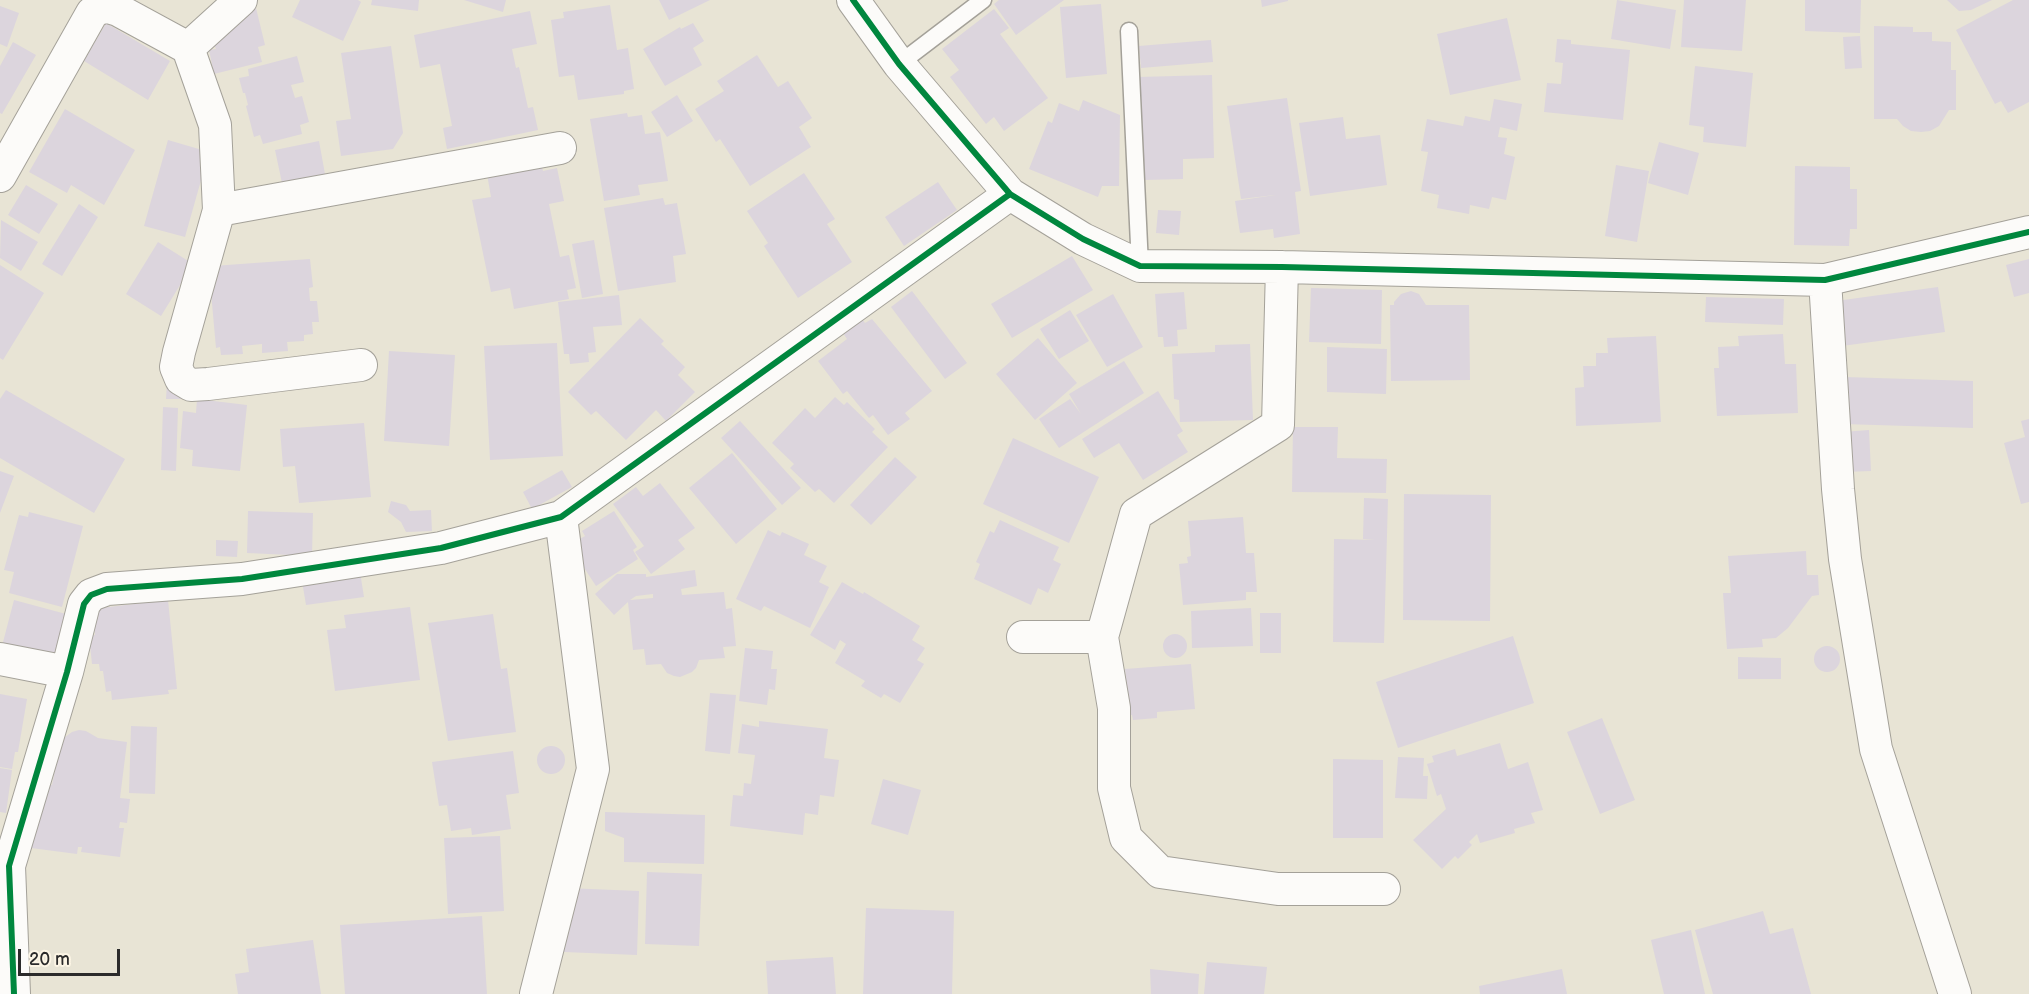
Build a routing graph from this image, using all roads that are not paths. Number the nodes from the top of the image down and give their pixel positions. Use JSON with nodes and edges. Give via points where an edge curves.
{"nodes":[{"id":1,"x":242,"y":0,"type":"edge"},
{"id":2,"x":853,"y":0,"type":"edge"},
{"id":3,"x":982,"y":0,"type":"edge"},
{"id":4,"x":1129,"y":31,"type":"dead end"},
{"id":5,"x":188,"y":48,"type":"junction"},
{"id":6,"x":899,"y":64,"type":"junction"},
{"id":7,"x":560,"y":148,"type":"dead end"},
{"id":8,"x":0,"y":176,"type":"edge"},
{"id":9,"x":1010,"y":194,"type":"junction"},
{"id":10,"x":219,"y":210,"type":"junction"},
{"id":11,"x":2029,"y":232,"type":"edge"},
{"id":12,"x":1140,"y":266,"type":"junction"},
{"id":13,"x":1282,"y":267,"type":"junction"},
{"id":14,"x":1825,"y":280,"type":"junction"},
{"id":15,"x":361,"y":365,"type":"dead end"},
{"id":16,"x":561,"y":517,"type":"junction"},
{"id":17,"x":1023,"y":637,"type":"dead end"},
{"id":18,"x":1102,"y":637,"type":"junction"},
{"id":19,"x":0,"y":659,"type":"edge"},
{"id":20,"x":67,"y":672,"type":"junction"},
{"id":21,"x":1384,"y":889,"type":"dead end"},
{"id":22,"x":14,"y":994,"type":"edge"},
{"id":23,"x":536,"y":994,"type":"edge"},
{"id":24,"x":1955,"y":994,"type":"edge"}],
"edges":[{"from":1,"to":5,"type":"street"},
{"from":2,"to":6,"type":"street"},
{"from":3,"to":6,"type":"lane"},
{"from":4,"to":12,"type":"lane"},
{"from":5,"to":8,"type":"street","via":[[108,7],[92,13]]},
{"from":5,"to":10,"type":"street","via":[[215,125]]},
{"from":6,"to":9,"type":"street"},
{"from":7,"to":10,"type":"street"},
{"from":9,"to":12,"type":"street","via":[[1083,239]]},
{"from":9,"to":16,"type":"street"},
{"from":10,"to":15,"type":"street","via":[[179,352],[176,367],[181,379],[191,385],[208,384]]},
{"from":11,"to":14,"type":"street"},
{"from":12,"to":13,"type":"street"},
{"from":13,"to":14,"type":"street"},
{"from":13,"to":18,"type":"street","via":[[1278,425],[1136,514]]},
{"from":14,"to":24,"type":"street","via":[[1845,560],[1876,749]]},
{"from":16,"to":20,"type":"street","via":[[441,548],[242,579],[107,589],[91,595],[84,604]]},
{"from":16,"to":23,"type":"street","via":[[593,769]]},
{"from":17,"to":18,"type":"street"},
{"from":18,"to":21,"type":"street","via":[[1114,708],[1114,788],[1121,818],[1126,837],[1160,872],[1278,889]]},
{"from":19,"to":20,"type":"street"},
{"from":20,"to":22,"type":"street","via":[[9,866]]}]}
